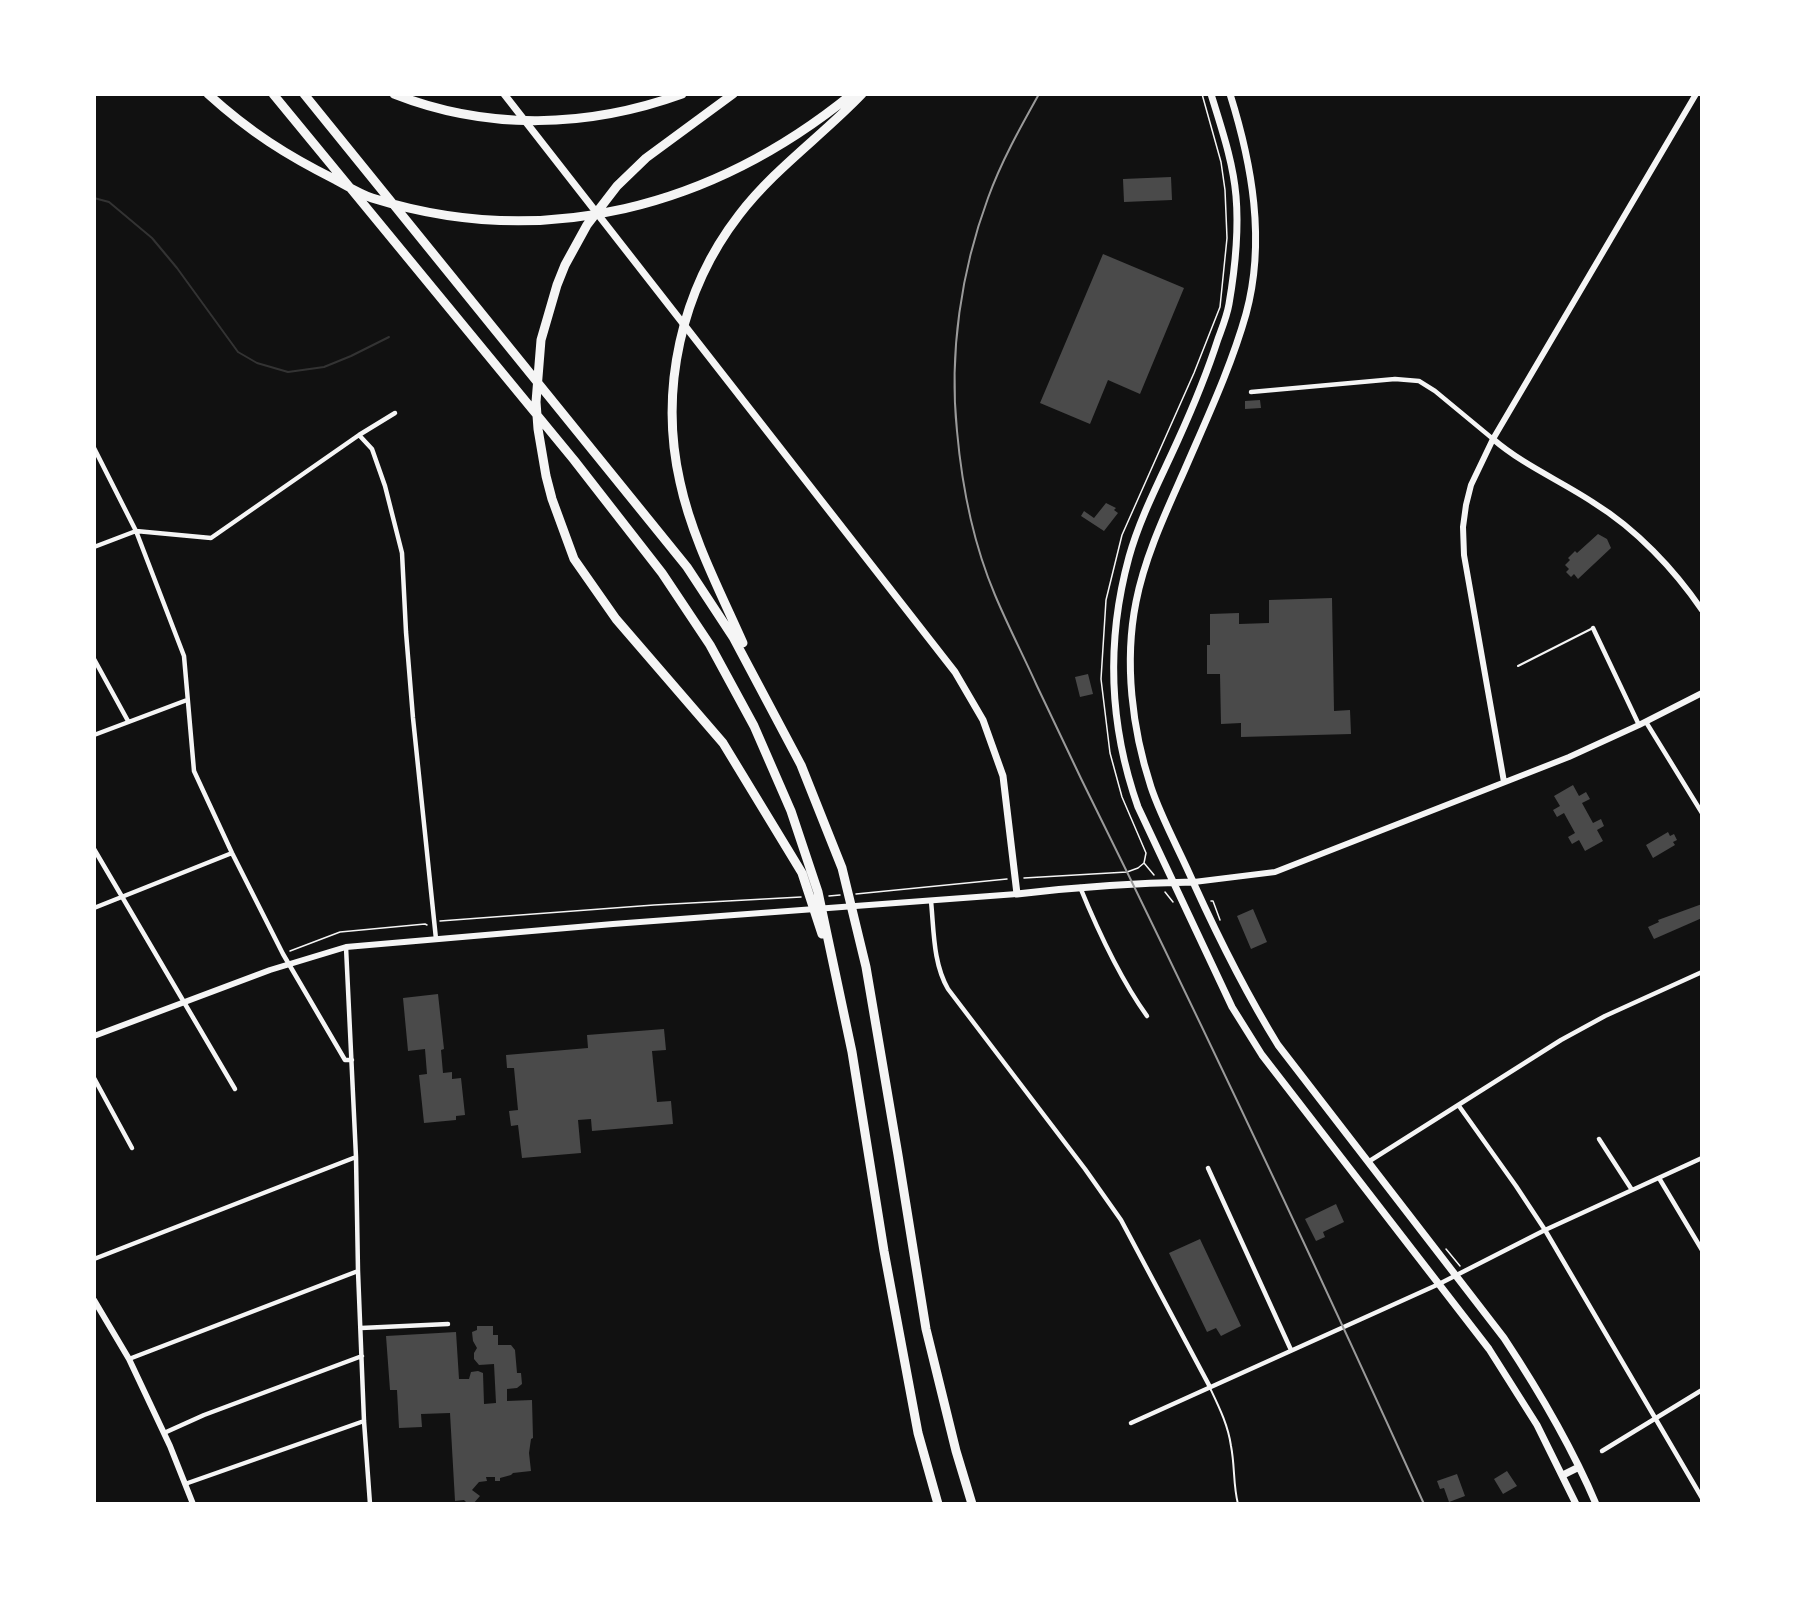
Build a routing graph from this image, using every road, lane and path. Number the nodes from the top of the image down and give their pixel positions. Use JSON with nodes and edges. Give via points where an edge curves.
{"nodes":[{"id":1,"x":208,"y":94,"type":"edge"},
{"id":2,"x":273,"y":94,"type":"edge"},
{"id":3,"x":304,"y":94,"type":"edge"},
{"id":4,"x":394,"y":94,"type":"edge"},
{"id":5,"x":504,"y":94,"type":"edge"},
{"id":6,"x":682,"y":94,"type":"edge"},
{"id":7,"x":733,"y":94,"type":"edge"},
{"id":8,"x":852,"y":94,"type":"edge"},
{"id":9,"x":862,"y":94,"type":"edge"},
{"id":10,"x":1202,"y":94,"type":"edge"},
{"id":11,"x":1211,"y":94,"type":"edge"},
{"id":12,"x":1230,"y":94,"type":"edge"},
{"id":13,"x":1696,"y":94,"type":"edge"},
{"id":14,"x":1251,"y":392,"type":"dead end"},
{"id":15,"x":396,"y":413,"type":"dead end"},
{"id":16,"x":358,"y":435,"type":"junction"},
{"id":17,"x":1493,"y":439,"type":"junction"},
{"id":18,"x":94,"y":448,"type":"edge"},
{"id":19,"x":136,"y":531,"type":"junction"},
{"id":20,"x":94,"y":548,"type":"edge"},
{"id":21,"x":1701,"y":610,"type":"edge"},
{"id":22,"x":1593,"y":628,"type":"joint"},
{"id":23,"x":94,"y":659,"type":"edge"},
{"id":24,"x":1518,"y":666,"type":"dead end"},
{"id":25,"x":1701,"y":693,"type":"edge"},
{"id":26,"x":187,"y":700,"type":"junction"},
{"id":27,"x":772,"y":709,"type":"junction"},
{"id":28,"x":128,"y":721,"type":"junction"},
{"id":29,"x":1642,"y":724,"type":"junction"},
{"id":30,"x":94,"y":735,"type":"edge"},
{"id":31,"x":1504,"y":782,"type":"junction"},
{"id":32,"x":1701,"y":813,"type":"edge"},
{"id":33,"x":94,"y":849,"type":"edge"},
{"id":34,"x":232,"y":853,"type":"junction"},
{"id":35,"x":1144,"y":863,"type":"junction"},
{"id":36,"x":1036,"y":876,"type":"dead end"},
{"id":37,"x":994,"y":880,"type":"dead end"},
{"id":38,"x":1159,"y":882,"type":"junction"},
{"id":39,"x":1173,"y":882,"type":"junction"},
{"id":40,"x":1194,"y":882,"type":"junction"},
{"id":41,"x":1080,"y":887,"type":"junction"},
{"id":42,"x":886,"y":891,"type":"dead end"},
{"id":43,"x":1017,"y":894,"type":"junction"},
{"id":44,"x":123,"y":898,"type":"junction"},
{"id":45,"x":770,"y":900,"type":"dead end"},
{"id":46,"x":931,"y":902,"type":"junction"},
{"id":47,"x":1202,"y":902,"type":"junction"},
{"id":48,"x":1182,"y":903,"type":"junction"},
{"id":49,"x":94,"y":908,"type":"edge"},
{"id":50,"x":442,"y":921,"type":"dead end"},
{"id":51,"x":1221,"y":922,"type":"dead end"},
{"id":52,"x":427,"y":925,"type":"dead end"},
{"id":53,"x":436,"y":939,"type":"junction"},
{"id":54,"x":346,"y":947,"type":"junction"},
{"id":55,"x":284,"y":954,"type":"junction"},
{"id":56,"x":289,"y":963,"type":"junction"},
{"id":57,"x":1701,"y":972,"type":"edge"},
{"id":58,"x":838,"y":982,"type":"junction"},
{"id":59,"x":184,"y":1002,"type":"junction"},
{"id":60,"x":1147,"y":1016,"type":"dead end"},
{"id":61,"x":94,"y":1036,"type":"edge"},
{"id":62,"x":352,"y":1060,"type":"junction"},
{"id":63,"x":94,"y":1078,"type":"edge"},
{"id":64,"x":235,"y":1089,"type":"dead end"},
{"id":65,"x":1459,"y":1106,"type":"junction"},
{"id":66,"x":1599,"y":1139,"type":"dead end"},
{"id":67,"x":132,"y":1148,"type":"dead end"},
{"id":68,"x":356,"y":1157,"type":"junction"},
{"id":69,"x":1701,"y":1158,"type":"edge"},
{"id":70,"x":1368,"y":1162,"type":"junction"},
{"id":71,"x":1208,"y":1168,"type":"dead end"},
{"id":72,"x":1659,"y":1178,"type":"junction"},
{"id":73,"x":1632,"y":1190,"type":"junction"},
{"id":74,"x":1545,"y":1230,"type":"junction"},
{"id":75,"x":1444,"y":1247,"type":"dead end"},
{"id":76,"x":1701,"y":1250,"type":"edge"},
{"id":77,"x":94,"y":1258,"type":"edge"},
{"id":78,"x":358,"y":1271,"type":"junction"},
{"id":79,"x":1460,"y":1273,"type":"junction"},
{"id":80,"x":1439,"y":1284,"type":"junction"},
{"id":81,"x":94,"y":1300,"type":"edge"},
{"id":82,"x":448,"y":1324,"type":"dead end"},
{"id":83,"x":361,"y":1328,"type":"junction"},
{"id":84,"x":1291,"y":1350,"type":"junction"},
{"id":85,"x":362,"y":1356,"type":"junction"},
{"id":86,"x":129,"y":1359,"type":"junction"},
{"id":87,"x":1210,"y":1387,"type":"junction"},
{"id":88,"x":1701,"y":1390,"type":"edge"},
{"id":89,"x":1654,"y":1419,"type":"junction"},
{"id":90,"x":364,"y":1421,"type":"junction"},
{"id":91,"x":1131,"y":1423,"type":"dead end"},
{"id":92,"x":164,"y":1433,"type":"junction"},
{"id":93,"x":1602,"y":1451,"type":"dead end"},
{"id":94,"x":1579,"y":1467,"type":"junction"},
{"id":95,"x":1563,"y":1475,"type":"junction"},
{"id":96,"x":185,"y":1484,"type":"junction"},
{"id":97,"x":1701,"y":1498,"type":"edge"},
{"id":98,"x":193,"y":1503,"type":"edge"},
{"id":99,"x":370,"y":1503,"type":"edge"},
{"id":100,"x":938,"y":1503,"type":"edge"},
{"id":101,"x":972,"y":1503,"type":"edge"},
{"id":102,"x":1238,"y":1503,"type":"edge"},
{"id":103,"x":1576,"y":1503,"type":"edge"},
{"id":104,"x":1596,"y":1503,"type":"edge"}],
"edges":[{"from":1,"to":8,"type":"highway","via":[[262,139],[370,197],[441,214],[501,221],[548,221],[627,209],[679,194],[750,163],[796,136]]},
{"from":2,"to":58,"type":"highway","via":[[589,479],[662,573],[710,645],[754,726],[791,811],[818,890]]},
{"from":3,"to":27,"type":"highway","via":[[687,567],[734,637]]},
{"from":4,"to":6,"type":"highway","via":[[454,113],[540,122],[626,112]]},
{"from":5,"to":43,"type":"main road","via":[[955,672],[983,720],[1003,776]]},
{"from":7,"to":58,"type":"highway","via":[[633,170],[598,209],[565,265],[541,340],[538,429],[555,509],[574,558],[616,619],[723,743],[776,828],[802,873]]},
{"from":9,"to":27,"type":"highway","via":[[778,172],[739,215],[694,294],[676,360],[673,434],[680,482],[696,533]]},
{"from":10,"to":35,"type":"path","via":[[1225,190],[1227,238],[1220,306],[1122,535],[1106,606],[1101,679],[1110,753],[1122,797],[1146,853]]},
{"from":11,"to":39,"type":"main road","via":[[1236,195],[1236,244],[1229,307],[1190,412],[1129,555],[1117,607],[1113,650],[1117,728],[1129,780]]},
{"from":12,"to":40,"type":"main road","via":[[1253,193],[1254,262],[1247,311],[1232,357],[1147,561],[1131,643],[1133,706],[1141,751],[1151,787]]},
{"from":13,"to":17,"type":"street"},
{"from":14,"to":17,"type":"street","via":[[1395,379],[1419,381]]},
{"from":15,"to":16,"type":"street"},
{"from":16,"to":19,"type":"street","via":[[211,538]]},
{"from":16,"to":53,"type":"street","via":[[372,449],[386,486],[402,553],[413,718]]},
{"from":17,"to":21,"type":"street","via":[[1625,525],[1658,556]]},
{"from":17,"to":31,"type":"street","via":[[1472,484],[1463,527],[1464,555]]},
{"from":18,"to":19,"type":"street"},
{"from":19,"to":20,"type":"street"},
{"from":19,"to":26,"type":"street","via":[[184,656]]},
{"from":22,"to":24,"type":"lane"},
{"from":22,"to":29,"type":"street"},
{"from":23,"to":28,"type":"street"},
{"from":25,"to":29,"type":"street"},
{"from":26,"to":28,"type":"street"},
{"from":26,"to":34,"type":"street","via":[[194,771]]},
{"from":27,"to":101,"type":"highway","via":[[801,765],[842,868],[866,967],[926,1329]]},
{"from":28,"to":30,"type":"street"},
{"from":29,"to":31,"type":"street"},
{"from":29,"to":32,"type":"street"},
{"from":31,"to":40,"type":"street","via":[[1275,872]]},
{"from":33,"to":44,"type":"street"},
{"from":34,"to":44,"type":"street"},
{"from":34,"to":55,"type":"street"},
{"from":35,"to":36,"type":"path","via":[[1127,872]]},
{"from":35,"to":38,"type":"path"},
{"from":37,"to":42,"type":"path"},
{"from":38,"to":39,"type":"main road"},
{"from":38,"to":41,"type":"main road"},
{"from":38,"to":48,"type":"path","via":[[1167,896]]},
{"from":39,"to":40,"type":"main road"},
{"from":39,"to":48,"type":"main road"},
{"from":40,"to":47,"type":"main road"},
{"from":41,"to":43,"type":"main road"},
{"from":41,"to":60,"type":"street","via":[[1116,964]]},
{"from":43,"to":46,"type":"street"},
{"from":44,"to":49,"type":"street"},
{"from":44,"to":59,"type":"street"},
{"from":45,"to":50,"type":"path"},
{"from":46,"to":53,"type":"street"},
{"from":46,"to":87,"type":"street","via":[[941,978],[1121,1221]]},
{"from":47,"to":51,"type":"path","via":[[1213,901]]},
{"from":47,"to":70,"type":"main road","via":[[1249,998],[1278,1045]]},
{"from":48,"to":80,"type":"main road","via":[[1232,1007],[1262,1055]]},
{"from":52,"to":55,"type":"path","via":[[340,932]]},
{"from":53,"to":54,"type":"street"},
{"from":54,"to":56,"type":"street"},
{"from":54,"to":62,"type":"street"},
{"from":55,"to":56,"type":"street"},
{"from":56,"to":59,"type":"street"},
{"from":56,"to":62,"type":"street","via":[[345,1060]]},
{"from":57,"to":65,"type":"street","via":[[1561,1040]]},
{"from":58,"to":100,"type":"highway","via":[[918,1433]]},
{"from":59,"to":61,"type":"street"},
{"from":59,"to":64,"type":"street"},
{"from":62,"to":68,"type":"street"},
{"from":63,"to":67,"type":"street"},
{"from":65,"to":70,"type":"street"},
{"from":65,"to":74,"type":"street"},
{"from":66,"to":73,"type":"street"},
{"from":68,"to":77,"type":"street"},
{"from":68,"to":78,"type":"street"},
{"from":69,"to":72,"type":"street"},
{"from":70,"to":79,"type":"main road"},
{"from":71,"to":84,"type":"street"},
{"from":72,"to":73,"type":"street"},
{"from":72,"to":76,"type":"street"},
{"from":73,"to":74,"type":"street"},
{"from":74,"to":79,"type":"street"},
{"from":74,"to":89,"type":"street"},
{"from":75,"to":79,"type":"path"},
{"from":78,"to":83,"type":"street"},
{"from":78,"to":86,"type":"street"},
{"from":79,"to":80,"type":"street"},
{"from":79,"to":94,"type":"main road","via":[[1532,1381]]},
{"from":80,"to":84,"type":"street"},
{"from":80,"to":95,"type":"main road","via":[[1489,1349]]},
{"from":81,"to":86,"type":"street"},
{"from":82,"to":83,"type":"street"},
{"from":83,"to":85,"type":"street"},
{"from":84,"to":87,"type":"street"},
{"from":85,"to":90,"type":"street"},
{"from":85,"to":92,"type":"street"},
{"from":86,"to":92,"type":"street"},
{"from":87,"to":91,"type":"street"},
{"from":87,"to":102,"type":"lane","via":[[1230,1439]]},
{"from":88,"to":89,"type":"street"},
{"from":89,"to":93,"type":"street"},
{"from":89,"to":97,"type":"street"},
{"from":90,"to":96,"type":"street"},
{"from":90,"to":99,"type":"street"},
{"from":92,"to":96,"type":"street"},
{"from":94,"to":95,"type":"main road"},
{"from":94,"to":104,"type":"main road"},
{"from":95,"to":103,"type":"main road"},
{"from":96,"to":98,"type":"street"}]}
